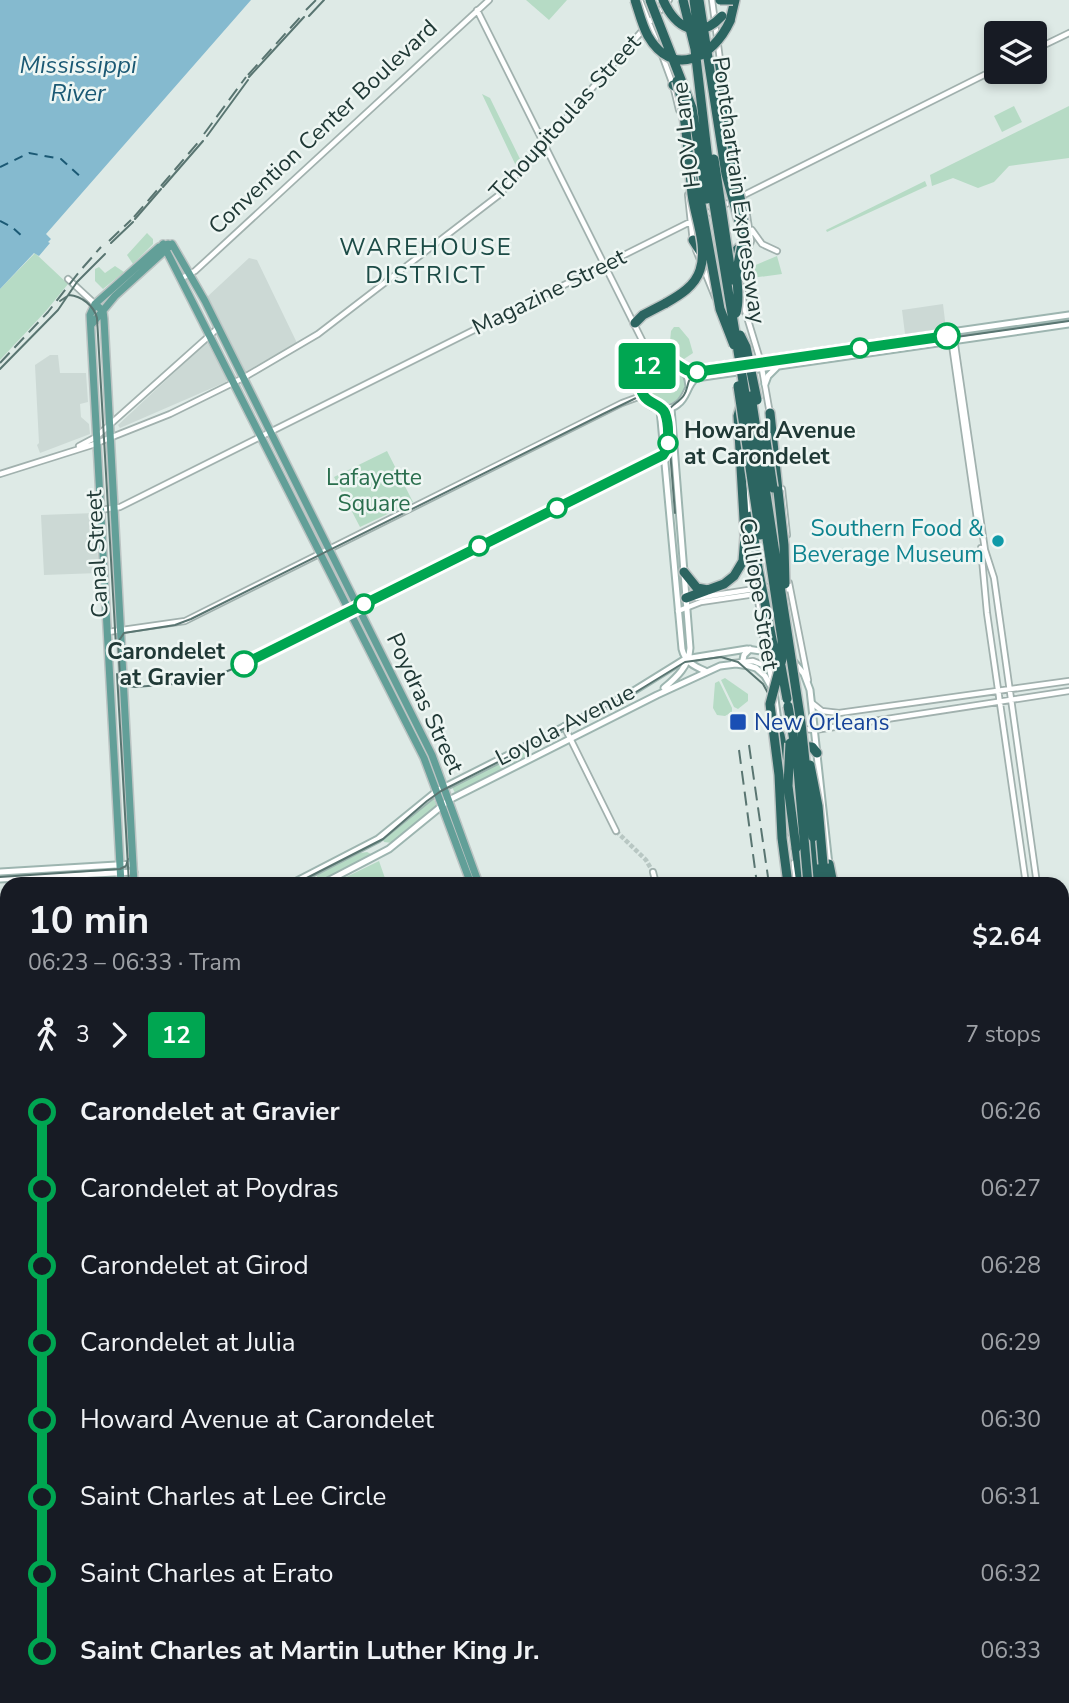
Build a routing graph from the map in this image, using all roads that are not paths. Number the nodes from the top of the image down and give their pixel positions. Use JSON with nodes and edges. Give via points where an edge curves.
{"nodes":[{"id":1,"x":489,"y":0,"type":"edge"},
{"id":2,"x":635,"y":0,"type":"edge"},
{"id":3,"x":640,"y":0,"type":"edge"},
{"id":4,"x":650,"y":0,"type":"edge"},
{"id":5,"x":663,"y":0,"type":"edge"},
{"id":6,"x":669,"y":0,"type":"edge"},
{"id":7,"x":683,"y":0,"type":"edge"},
{"id":8,"x":697,"y":0,"type":"edge"},
{"id":9,"x":712,"y":0,"type":"edge"},
{"id":10,"x":720,"y":0,"type":"edge"},
{"id":11,"x":732,"y":0,"type":"edge"},
{"id":12,"x":477,"y":10,"type":"junction"},
{"id":13,"x":649,"y":24,"type":"junction"},
{"id":14,"x":1069,"y":33,"type":"edge"},
{"id":15,"x":667,"y":43,"type":"junction"},
{"id":16,"x":1047,"y":44,"type":"edge"},
{"id":17,"x":719,"y":63,"type":"junction"},
{"id":18,"x":984,"y":75,"type":"edge"},
{"id":19,"x":673,"y":85,"type":"junction"},
{"id":20,"x":545,"y":144,"type":"junction"},
{"id":21,"x":743,"y":196,"type":"junction"},
{"id":22,"x":747,"y":211,"type":"junction"},
{"id":23,"x":691,"y":222,"type":"junction"},
{"id":24,"x":751,"y":228,"type":"junction"},
{"id":25,"x":676,"y":229,"type":"junction"},
{"id":26,"x":693,"y":240,"type":"junction"},
{"id":27,"x":167,"y":246,"type":"junction"},
{"id":28,"x":777,"y":251,"type":"dead end"},
{"id":29,"x":606,"y":264,"type":"junction"},
{"id":30,"x":190,"y":274,"type":"junction"},
{"id":31,"x":182,"y":278,"type":"junction"},
{"id":32,"x":68,"y":279,"type":"dead end"},
{"id":33,"x":205,"y":301,"type":"junction"},
{"id":34,"x":93,"y":307,"type":"junction"},
{"id":35,"x":197,"y":308,"type":"junction"},
{"id":36,"x":103,"y":311,"type":"junction"},
{"id":37,"x":736,"y":313,"type":"junction"},
{"id":38,"x":1069,"y":315,"type":"edge"},
{"id":39,"x":635,"y":323,"type":"junction"},
{"id":40,"x":1069,"y":324,"type":"edge"},
{"id":41,"x":90,"y":326,"type":"junction"},
{"id":42,"x":218,"y":328,"type":"junction"},
{"id":43,"x":952,"y":331,"type":"junction"},
{"id":44,"x":210,"y":334,"type":"junction"},
{"id":45,"x":740,"y":335,"type":"junction"},
{"id":46,"x":953,"y":341,"type":"junction"},
{"id":47,"x":734,"y":345,"type":"junction"},
{"id":48,"x":855,"y":345,"type":"junction"},
{"id":49,"x":841,"y":347,"type":"junction"},
{"id":50,"x":231,"y":355,"type":"junction"},
{"id":51,"x":856,"y":355,"type":"junction"},
{"id":52,"x":842,"y":357,"type":"junction"},
{"id":53,"x":223,"y":359,"type":"junction"},
{"id":54,"x":760,"y":359,"type":"junction"},
{"id":55,"x":652,"y":360,"type":"junction"},
{"id":56,"x":736,"y":362,"type":"junction"},
{"id":57,"x":682,"y":366,"type":"junction"},
{"id":58,"x":777,"y":366,"type":"junction"},
{"id":59,"x":762,"y":368,"type":"junction"},
{"id":60,"x":737,"y":372,"type":"junction"},
{"id":61,"x":243,"y":378,"type":"junction"},
{"id":62,"x":108,"y":382,"type":"junction"},
{"id":63,"x":93,"y":383,"type":"junction"},
{"id":64,"x":235,"y":383,"type":"junction"},
{"id":65,"x":765,"y":384,"type":"junction"},
{"id":66,"x":689,"y":387,"type":"junction"},
{"id":67,"x":641,"y":396,"type":"junction"},
{"id":68,"x":741,"y":407,"type":"junction"},
{"id":69,"x":671,"y":408,"type":"junction"},
{"id":70,"x":660,"y":409,"type":"junction"},
{"id":71,"x":110,"y":412,"type":"junction"},
{"id":72,"x":770,"y":413,"type":"junction"},
{"id":73,"x":120,"y":415,"type":"junction"},
{"id":74,"x":110,"y":424,"type":"junction"},
{"id":75,"x":270,"y":433,"type":"junction"},
{"id":76,"x":111,"y":437,"type":"junction"},
{"id":77,"x":262,"y":437,"type":"junction"},
{"id":78,"x":97,"y":440,"type":"junction"},
{"id":79,"x":286,"y":465,"type":"junction"},
{"id":80,"x":278,"y":469,"type":"junction"},
{"id":81,"x":747,"y":470,"type":"junction"},
{"id":82,"x":0,"y":474,"type":"edge"},
{"id":83,"x":112,"y":474,"type":"junction"},
{"id":84,"x":99,"y":475,"type":"junction"},
{"id":85,"x":115,"y":513,"type":"junction"},
{"id":86,"x":101,"y":514,"type":"junction"},
{"id":87,"x":751,"y":516,"type":"joint"},
{"id":88,"x":116,"y":545,"type":"junction"},
{"id":89,"x":102,"y":546,"type":"junction"},
{"id":90,"x":329,"y":549,"type":"junction"},
{"id":91,"x":319,"y":554,"type":"junction"},
{"id":92,"x":788,"y":555,"type":"junction"},
{"id":93,"x":684,"y":572,"type":"junction"},
{"id":94,"x":344,"y":578,"type":"junction"},
{"id":95,"x":334,"y":583,"type":"junction"},
{"id":96,"x":118,"y":586,"type":"junction"},
{"id":97,"x":105,"y":587,"type":"junction"},
{"id":98,"x":789,"y":587,"type":"junction"},
{"id":99,"x":710,"y":590,"type":"junction"},
{"id":100,"x":757,"y":591,"type":"junction"},
{"id":101,"x":683,"y":601,"type":"junction"},
{"id":102,"x":678,"y":611,"type":"junction"},
{"id":103,"x":785,"y":621,"type":"junction"},
{"id":104,"x":121,"y":631,"type":"junction"},
{"id":105,"x":107,"y":632,"type":"junction"},
{"id":106,"x":689,"y":636,"type":"junction"},
{"id":107,"x":681,"y":637,"type":"junction"},
{"id":108,"x":750,"y":649,"type":"junction"},
{"id":109,"x":765,"y":650,"type":"junction"},
{"id":110,"x":716,"y":653,"type":"junction"},
{"id":111,"x":687,"y":659,"type":"junction"},
{"id":112,"x":742,"y":663,"type":"junction"},
{"id":113,"x":720,"y":666,"type":"junction"},
{"id":114,"x":769,"y":667,"type":"junction"},
{"id":115,"x":705,"y":671,"type":"junction"},
{"id":116,"x":1069,"y":681,"type":"edge"},
{"id":117,"x":809,"y":685,"type":"junction"},
{"id":118,"x":1010,"y":689,"type":"junction"},
{"id":119,"x":998,"y":691,"type":"junction"},
{"id":120,"x":1069,"y":691,"type":"edge"},
{"id":121,"x":774,"y":692,"type":"junction"},
{"id":122,"x":627,"y":695,"type":"junction"},
{"id":123,"x":657,"y":695,"type":"junction"},
{"id":124,"x":1011,"y":700,"type":"junction"},
{"id":125,"x":645,"y":701,"type":"junction"},
{"id":126,"x":999,"y":701,"type":"junction"},
{"id":127,"x":787,"y":702,"type":"junction"},
{"id":128,"x":812,"y":703,"type":"junction"},
{"id":129,"x":585,"y":716,"type":"junction"},
{"id":130,"x":801,"y":723,"type":"junction"},
{"id":131,"x":564,"y":726,"type":"junction"},
{"id":132,"x":591,"y":727,"type":"junction"},
{"id":133,"x":815,"y":730,"type":"junction"},
{"id":134,"x":780,"y":735,"type":"junction"},
{"id":135,"x":570,"y":738,"type":"junction"},
{"id":136,"x":528,"y":745,"type":"junction"},
{"id":137,"x":817,"y":752,"type":"junction"},
{"id":138,"x":534,"y":756,"type":"junction"},
{"id":139,"x":784,"y":756,"type":"junction"},
{"id":140,"x":473,"y":773,"type":"junction"},
{"id":141,"x":479,"y":784,"type":"junction"},
{"id":142,"x":440,"y":789,"type":"junction"},
{"id":143,"x":116,"y":795,"type":"junction"},
{"id":144,"x":130,"y":795,"type":"junction"},
{"id":145,"x":445,"y":802,"type":"junction"},
{"id":146,"x":131,"y":814,"type":"junction"},
{"id":147,"x":409,"y":814,"type":"junction"},
{"id":148,"x":117,"y":815,"type":"junction"},
{"id":149,"x":419,"y":824,"type":"junction"},
{"id":150,"x":616,"y":831,"type":"tunnel mouth"},
{"id":151,"x":337,"y":860,"type":"junction"},
{"id":152,"x":467,"y":860,"type":"junction"},
{"id":153,"x":826,"y":864,"type":"junction"},
{"id":154,"x":134,"y":868,"type":"junction"},
{"id":155,"x":120,"y":869,"type":"junction"},
{"id":156,"x":0,"y":872,"type":"edge"},
{"id":157,"x":653,"y":872,"type":"tunnel mouth"},
{"id":158,"x":342,"y":874,"type":"junction"},
{"id":159,"x":24,"y":877,"type":"edge"},
{"id":160,"x":121,"y":877,"type":"edge"},
{"id":161,"x":134,"y":877,"type":"edge"},
{"id":162,"x":304,"y":877,"type":"edge"},
{"id":163,"x":336,"y":877,"type":"edge"},
{"id":164,"x":470,"y":877,"type":"edge"},
{"id":165,"x":476,"y":877,"type":"edge"},
{"id":166,"x":655,"y":877,"type":"edge"},
{"id":167,"x":787,"y":877,"type":"edge"},
{"id":168,"x":801,"y":877,"type":"edge"},
{"id":169,"x":802,"y":877,"type":"edge"},
{"id":170,"x":802,"y":877,"type":"edge"},
{"id":171,"x":803,"y":877,"type":"edge"},
{"id":172,"x":816,"y":877,"type":"edge"},
{"id":173,"x":825,"y":877,"type":"edge"},
{"id":174,"x":829,"y":877,"type":"edge"},
{"id":175,"x":1025,"y":877,"type":"edge"},
{"id":176,"x":1036,"y":877,"type":"edge"}],
"edges":[{"from":1,"to":12,"type":"street","name":"Convention Center Boulevard"},
{"from":2,"to":11,"type":"highway","bridge":true,"via":[[649,38],[671,58],[686,60],[704,55],[718,41],[730,22]]},
{"from":3,"to":13,"type":"street","name":"Calliope Street"},
{"from":4,"to":15,"type":"highway","name":"Pontchartrain Expressway","bridge":true},
{"from":5,"to":11,"type":"highway","bridge":true,"via":[[674,20],[695,29],[717,22]]},
{"from":6,"to":13,"type":"street","name":"Tchoupitoulas Street"},
{"from":7,"to":167,"type":"highway","name":"HOV Lane","bridge":true,"via":[[695,49],[711,186],[783,650],[770,704]]},
{"from":8,"to":26,"type":"highway","bridge":true,"via":[[728,184],[745,238],[735,254],[719,260],[706,258]]},
{"from":8,"to":37,"type":"highway","name":"Pontchartrain Expressway","bridge":true},
{"from":9,"to":17,"type":"street","name":"Calliope Street"},
{"from":10,"to":11,"type":"highway","bridge":true},
{"from":12,"to":20,"type":"street"},
{"from":12,"to":30,"type":"street","name":"Convention Center Boulevard"},
{"from":13,"to":19,"type":"street","name":"Calliope Street"},
{"from":13,"to":20,"type":"street","name":"Tchoupitoulas Street"},
{"from":14,"to":16,"type":"street"},
{"from":15,"to":39,"type":"highway","bridge":true,"via":[[683,103],[703,250],[699,273],[682,294]]},
{"from":15,"to":47,"type":"highway","name":"Pontchartrain Expressway","bridge":true,"via":[[692,108]]},
{"from":17,"to":21,"type":"street","name":"Calliope Street"},
{"from":17,"to":37,"type":"highway","bridge":true,"via":[[728,152],[744,222]]},
{"from":18,"to":21,"type":"street","name":"Magazine Street"},
{"from":19,"to":23,"type":"street","name":"Calliope Street","via":[[682,123]]},
{"from":19,"to":47,"type":"highway","bridge":true,"via":[[680,89],[688,110],[720,309]]},
{"from":20,"to":29,"type":"street"},
{"from":20,"to":61,"type":"street","name":"Tchoupitoulas Street","via":[[499,195],[325,329]]},
{"from":21,"to":22,"type":"street","name":"Calliope Street"},
{"from":21,"to":23,"type":"street","name":"Magazine Street"},
{"from":22,"to":24,"type":"street","name":"Calliope Street"},
{"from":22,"to":26,"type":"street","via":[[730,205]]},
{"from":23,"to":25,"type":"street","name":"Magazine Street"},
{"from":23,"to":26,"type":"street","name":"Calliope Street"},
{"from":24,"to":28,"type":"street","via":[[762,244]]},
{"from":24,"to":54,"type":"street","name":"Calliope Street","via":[[741,284]]},
{"from":25,"to":26,"type":"street"},
{"from":25,"to":29,"type":"street","name":"Magazine Street"},
{"from":26,"to":56,"type":"street","name":"Calliope Street","via":[[712,292],[726,315]]},
{"from":27,"to":30,"type":"main road","name":"Poydras Street"},
{"from":27,"to":31,"type":"main road","name":"Poydras Street"},
{"from":27,"to":34,"type":"main road"},
{"from":27,"to":36,"type":"main road"},
{"from":29,"to":39,"type":"street"},
{"from":29,"to":75,"type":"street","name":"Magazine Street"},
{"from":30,"to":31,"type":"street","name":"Convention Center Boulevard"},
{"from":30,"to":33,"type":"main road","name":"Poydras Street"},
{"from":31,"to":35,"type":"main road","name":"Poydras Street"},
{"from":32,"to":34,"type":"street"},
{"from":33,"to":35,"type":"main road"},
{"from":33,"to":42,"type":"main road","name":"Poydras Street"},
{"from":34,"to":36,"type":"main road"},
{"from":34,"to":41,"type":"main road","name":"Canal Street"},
{"from":35,"to":44,"type":"main road","name":"Poydras Street"},
{"from":36,"to":41,"type":"main road"},
{"from":36,"to":62,"type":"main road","name":"Canal Street"},
{"from":37,"to":45,"type":"highway","name":"Pontchartrain Expressway","bridge":true},
{"from":38,"to":43,"type":"main road"},
{"from":39,"to":55,"type":"street"},
{"from":40,"to":46,"type":"main road"},
{"from":41,"to":63,"type":"main road","name":"Canal Street"},
{"from":42,"to":44,"type":"street"},
{"from":42,"to":50,"type":"main road","name":"Poydras Street"},
{"from":43,"to":46,"type":"street"},
{"from":43,"to":48,"type":"main road"},
{"from":44,"to":53,"type":"main road","name":"Poydras Street"},
{"from":44,"to":73,"type":"street"},
{"from":45,"to":92,"type":"highway","bridge":true},
{"from":45,"to":103,"type":"highway","name":"Pontchartrain Expressway","bridge":true},
{"from":46,"to":51,"type":"main road"},
{"from":46,"to":118,"type":"street"},
{"from":46,"to":119,"type":"street"},
{"from":47,"to":68,"type":"highway","name":"Pontchartrain Expressway","bridge":true},
{"from":48,"to":49,"type":"main road"},
{"from":48,"to":51,"type":"main road"},
{"from":49,"to":52,"type":"main road"},
{"from":49,"to":54,"type":"main road"},
{"from":50,"to":53,"type":"main road"},
{"from":50,"to":61,"type":"main road","name":"Poydras Street"},
{"from":51,"to":52,"type":"main road"},
{"from":52,"to":58,"type":"main road"},
{"from":53,"to":64,"type":"main road","name":"Poydras Street"},
{"from":54,"to":56,"type":"main road"},
{"from":54,"to":59,"type":"street","name":"Calliope Street"},
{"from":55,"to":57,"type":"main road","via":[[667,358]]},
{"from":55,"to":67,"type":"main road","via":[[638,378]]},
{"from":56,"to":57,"type":"main road","via":[[694,369]]},
{"from":56,"to":60,"type":"street","name":"Calliope Street"},
{"from":57,"to":66,"type":"main road"},
{"from":58,"to":59,"type":"main road"},
{"from":58,"to":65,"type":"main road"},
{"from":59,"to":60,"type":"main road"},
{"from":59,"to":65,"type":"street","name":"Calliope Street"},
{"from":60,"to":66,"type":"main road","via":[[696,378]]},
{"from":60,"to":81,"type":"street","name":"Calliope Street","via":[[746,425]]},
{"from":61,"to":64,"type":"street","name":"Tchoupitoulas Street"},
{"from":61,"to":75,"type":"main road","name":"Poydras Street"},
{"from":62,"to":63,"type":"main road"},
{"from":62,"to":71,"type":"main road","name":"Canal Street"},
{"from":63,"to":78,"type":"main road","name":"Canal Street"},
{"from":64,"to":76,"type":"street","name":"Tchoupitoulas Street"},
{"from":64,"to":77,"type":"main road","name":"Poydras Street"},
{"from":65,"to":72,"type":"street","name":"Calliope Street"},
{"from":66,"to":69,"type":"main road","via":[[680,403]]},
{"from":67,"to":70,"type":"main road"},
{"from":67,"to":90,"type":"street"},
{"from":68,"to":99,"type":"highway","bridge":true,"via":[[744,555],[734,576]]},
{"from":68,"to":127,"type":"highway","name":"Pontchartrain Expressway","bridge":true},
{"from":69,"to":70,"type":"main road"},
{"from":69,"to":93,"type":"main road"},
{"from":70,"to":101,"type":"main road"},
{"from":71,"to":73,"type":"main road"},
{"from":71,"to":74,"type":"main road","name":"Canal Street"},
{"from":72,"to":92,"type":"street","name":"Calliope Street"},
{"from":72,"to":103,"type":"highway","bridge":true,"via":[[785,545]]},
{"from":73,"to":74,"type":"street"},
{"from":74,"to":76,"type":"main road","name":"Canal Street"},
{"from":74,"to":78,"type":"street"},
{"from":75,"to":77,"type":"street","name":"Magazine Street"},
{"from":75,"to":79,"type":"main road","name":"Poydras Street"},
{"from":76,"to":78,"type":"street","name":"Tchoupitoulas Street"},
{"from":76,"to":83,"type":"main road","name":"Canal Street"},
{"from":77,"to":80,"type":"main road","name":"Poydras Street"},
{"from":77,"to":85,"type":"street","name":"Magazine Street"},
{"from":78,"to":82,"type":"street"},
{"from":78,"to":84,"type":"main road","name":"Canal Street"},
{"from":79,"to":80,"type":"main road"},
{"from":79,"to":90,"type":"main road","name":"Poydras Street"},
{"from":80,"to":91,"type":"main road","name":"Poydras Street"},
{"from":81,"to":87,"type":"street","name":"Calliope Street"},
{"from":81,"to":100,"type":"street","name":"Calliope Street","via":[[743,492]]},
{"from":83,"to":84,"type":"main road"},
{"from":83,"to":85,"type":"main road","name":"Canal Street"},
{"from":84,"to":86,"type":"main road","name":"Canal Street"},
{"from":85,"to":86,"type":"main road"},
{"from":85,"to":88,"type":"main road","name":"Canal Street"},
{"from":86,"to":89,"type":"main road","name":"Canal Street"},
{"from":87,"to":127,"type":"highway","bridge":true,"via":[[768,625]]},
{"from":88,"to":89,"type":"main road"},
{"from":88,"to":96,"type":"main road","name":"Canal Street"},
{"from":89,"to":97,"type":"main road","name":"Canal Street"},
{"from":90,"to":91,"type":"street"},
{"from":90,"to":94,"type":"main road","name":"Poydras Street"},
{"from":91,"to":95,"type":"main road","name":"Poydras Street"},
{"from":91,"to":104,"type":"street","via":[[185,621]]},
{"from":92,"to":98,"type":"street","name":"Calliope Street"},
{"from":93,"to":99,"type":"highway","via":[[698,588]]},
{"from":93,"to":101,"type":"main road"},
{"from":94,"to":95,"type":"main road"},
{"from":94,"to":142,"type":"main road","name":"Poydras Street","via":[[430,752]]},
{"from":95,"to":142,"type":"main road","name":"Poydras Street"},
{"from":96,"to":97,"type":"main road"},
{"from":96,"to":104,"type":"main road","name":"Canal Street"},
{"from":97,"to":105,"type":"main road","name":"Canal Street"},
{"from":98,"to":100,"type":"street"},
{"from":98,"to":117,"type":"street","name":"Calliope Street"},
{"from":99,"to":101,"type":"highway"},
{"from":100,"to":101,"type":"street"},
{"from":100,"to":101,"type":"street"},
{"from":100,"to":109,"type":"street","name":"Calliope Street"},
{"from":101,"to":102,"type":"main road"},
{"from":101,"to":102,"type":"street"},
{"from":101,"to":106,"type":"main road"},
{"from":102,"to":107,"type":"main road"},
{"from":103,"to":130,"type":"highway","name":"Pontchartrain Expressway","bridge":true},
{"from":104,"to":105,"type":"street"},
{"from":104,"to":144,"type":"main road","name":"Canal Street"},
{"from":105,"to":143,"type":"main road","name":"Canal Street"},
{"from":106,"to":107,"type":"main road"},
{"from":106,"to":111,"type":"main road"},
{"from":107,"to":111,"type":"main road"},
{"from":108,"to":109,"type":"main road","name":"Loyola Avenue"},
{"from":108,"to":110,"type":"main road","name":"Loyola Avenue"},
{"from":108,"to":112,"type":"main road"},
{"from":109,"to":114,"type":"street","name":"Calliope Street"},
{"from":109,"to":117,"type":"main road","name":"Loyola Avenue","via":[[790,659]]},
{"from":110,"to":111,"type":"main road","name":"Loyola Avenue"},
{"from":110,"to":113,"type":"main road"},
{"from":111,"to":115,"type":"main road"},
{"from":111,"to":122,"type":"main road","name":"Loyola Avenue"},
{"from":111,"to":123,"type":"main road","via":[[676,678]]},
{"from":112,"to":113,"type":"main road","name":"Loyola Avenue"},
{"from":112,"to":114,"type":"street","via":[[753,661]]},
{"from":112,"to":121,"type":"main road","via":[[761,672]]},
{"from":113,"to":115,"type":"main road","name":"Loyola Avenue"},
{"from":114,"to":121,"type":"street","name":"Calliope Street"},
{"from":114,"to":133,"type":"street","via":[[781,685],[787,720],[795,728]]},
{"from":115,"to":123,"type":"main road","name":"Loyola Avenue"},
{"from":116,"to":118,"type":"street"},
{"from":117,"to":128,"type":"main road"},
{"from":118,"to":119,"type":"street"},
{"from":118,"to":124,"type":"street"},
{"from":119,"to":126,"type":"street"},
{"from":119,"to":128,"type":"street","via":[[839,713]]},
{"from":120,"to":124,"type":"street"},
{"from":121,"to":134,"type":"main road","name":"Calliope Street"},
{"from":122,"to":125,"type":"main road"},
{"from":122,"to":129,"type":"main road","name":"Loyola Avenue"},
{"from":123,"to":125,"type":"main road","name":"Loyola Avenue"},
{"from":124,"to":126,"type":"street"},
{"from":124,"to":176,"type":"street"},
{"from":125,"to":132,"type":"main road","name":"Loyola Avenue"},
{"from":126,"to":133,"type":"street"},
{"from":126,"to":175,"type":"street"},
{"from":127,"to":169,"type":"highway","bridge":true,"via":[[788,786]]},
{"from":127,"to":171,"type":"highway","name":"Pontchartrain Expressway","bridge":true,"via":[[797,758]]},
{"from":128,"to":133,"type":"main road"},
{"from":129,"to":131,"type":"main road","name":"Loyola Avenue"},
{"from":129,"to":132,"type":"main road"},
{"from":130,"to":153,"type":"highway","bridge":true},
{"from":130,"to":172,"type":"highway","name":"Pontchartrain Expressway","bridge":true},
{"from":131,"to":135,"type":"street"},
{"from":131,"to":136,"type":"main road","name":"Loyola Avenue"},
{"from":132,"to":135,"type":"main road","name":"Loyola Avenue"},
{"from":133,"to":137,"type":"main road"},
{"from":134,"to":139,"type":"highway"},
{"from":134,"to":168,"type":"main road","name":"Calliope Street","via":[[784,796]]},
{"from":135,"to":138,"type":"main road","name":"Loyola Avenue"},
{"from":135,"to":150,"type":"street"},
{"from":136,"to":138,"type":"main road"},
{"from":136,"to":140,"type":"main road","name":"Loyola Avenue"},
{"from":137,"to":139,"type":"highway","via":[[808,746],[792,746]]},
{"from":137,"to":153,"type":"main road"},
{"from":138,"to":141,"type":"main road","name":"Loyola Avenue"},
{"from":139,"to":170,"type":"highway","bridge":true,"via":[[795,792]]},
{"from":140,"to":141,"type":"main road"},
{"from":140,"to":142,"type":"main road","name":"Loyola Avenue"},
{"from":141,"to":145,"type":"main road","name":"Loyola Avenue"},
{"from":142,"to":145,"type":"main road","name":"Poydras Street"},
{"from":142,"to":147,"type":"main road","name":"Loyola Avenue"},
{"from":143,"to":144,"type":"main road"},
{"from":143,"to":148,"type":"main road","name":"Canal Street"},
{"from":144,"to":146,"type":"main road","name":"Canal Street"},
{"from":145,"to":149,"type":"main road","name":"Loyola Avenue"},
{"from":145,"to":152,"type":"main road","name":"Poydras Street"},
{"from":146,"to":148,"type":"main road"},
{"from":146,"to":154,"type":"main road","name":"Canal Street"},
{"from":147,"to":149,"type":"main road"},
{"from":147,"to":151,"type":"main road","name":"Loyola Avenue","via":[[378,839]]},
{"from":148,"to":155,"type":"main road","name":"Canal Street"},
{"from":149,"to":158,"type":"main road","name":"Loyola Avenue","via":[[385,852]]},
{"from":151,"to":158,"type":"main road"},
{"from":151,"to":162,"type":"main road","name":"Loyola Avenue"},
{"from":152,"to":164,"type":"main road","name":"Poydras Street"},
{"from":152,"to":165,"type":"main road","name":"Poydras Street"},
{"from":153,"to":173,"type":"highway"},
{"from":153,"to":174,"type":"highway"},
{"from":154,"to":155,"type":"main road"},
{"from":154,"to":161,"type":"main road","name":"Canal Street"},
{"from":155,"to":156,"type":"main road"},
{"from":155,"to":159,"type":"main road"},
{"from":155,"to":160,"type":"main road","name":"Canal Street"},
{"from":157,"to":166,"type":"street"},
{"from":158,"to":163,"type":"main road","name":"Loyola Avenue"}]}
